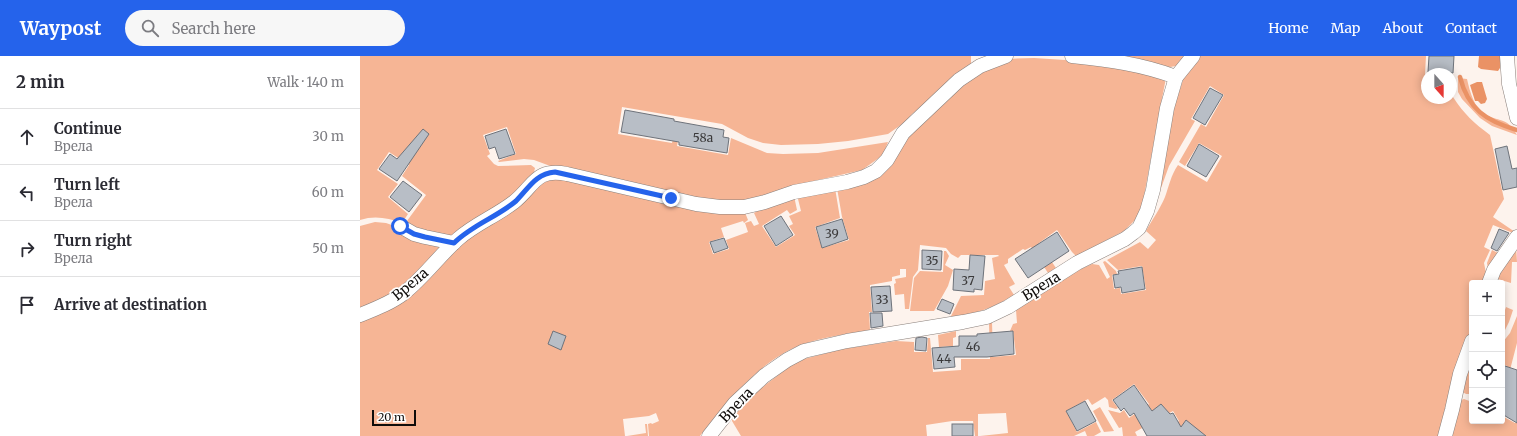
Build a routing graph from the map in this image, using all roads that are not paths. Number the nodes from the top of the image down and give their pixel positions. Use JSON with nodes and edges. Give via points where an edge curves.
{"nodes":[{"id":1,"x":1006,"y":56,"type":"edge"},
{"id":2,"x":1072,"y":56,"type":"edge"},
{"id":3,"x":1193,"y":56,"type":"edge"},
{"id":4,"x":1507,"y":56,"type":"edge"},
{"id":5,"x":1176,"y":77,"type":"junction"},
{"id":6,"x":1517,"y":118,"type":"edge"},
{"id":7,"x":400,"y":226,"type":"dead end"},
{"id":8,"x":1517,"y":236,"type":"edge"},
{"id":9,"x":454,"y":243,"type":"junction"},
{"id":10,"x":1490,"y":280,"type":"edge"},
{"id":11,"x":360,"y":315,"type":"edge"},
{"id":12,"x":1469,"y":349,"type":"edge"},
{"id":13,"x":709,"y":436,"type":"edge"},
{"id":14,"x":1445,"y":436,"type":"edge"}],
"edges":[{"from":1,"to":9,"type":"street","name":"Врела","via":[[980,66],[959,80],[903,134],[887,160],[876,171],[864,177],[794,192],[744,207],[720,207],[696,204],[567,174],[547,173],[540,176],[516,201],[471,229]]},
{"from":2,"to":5,"type":"street","via":[[1112,60],[1151,68]]},
{"from":3,"to":5,"type":"street"},
{"from":4,"to":6,"type":"street","via":[[1508,84]]},
{"from":5,"to":13,"type":"street","name":"Врела","via":[[1167,108],[1153,190],[1147,211],[1139,228],[1133,233],[987,317],[804,351],[764,376],[735,403]]},
{"from":7,"to":9,"type":"street","via":[[414,234]]},
{"from":8,"to":10,"type":"street"},
{"from":9,"to":11,"type":"street","name":"Врела","via":[[418,282],[385,304]]},
{"from":12,"to":14,"type":"street","via":[[1460,374]]}]}
